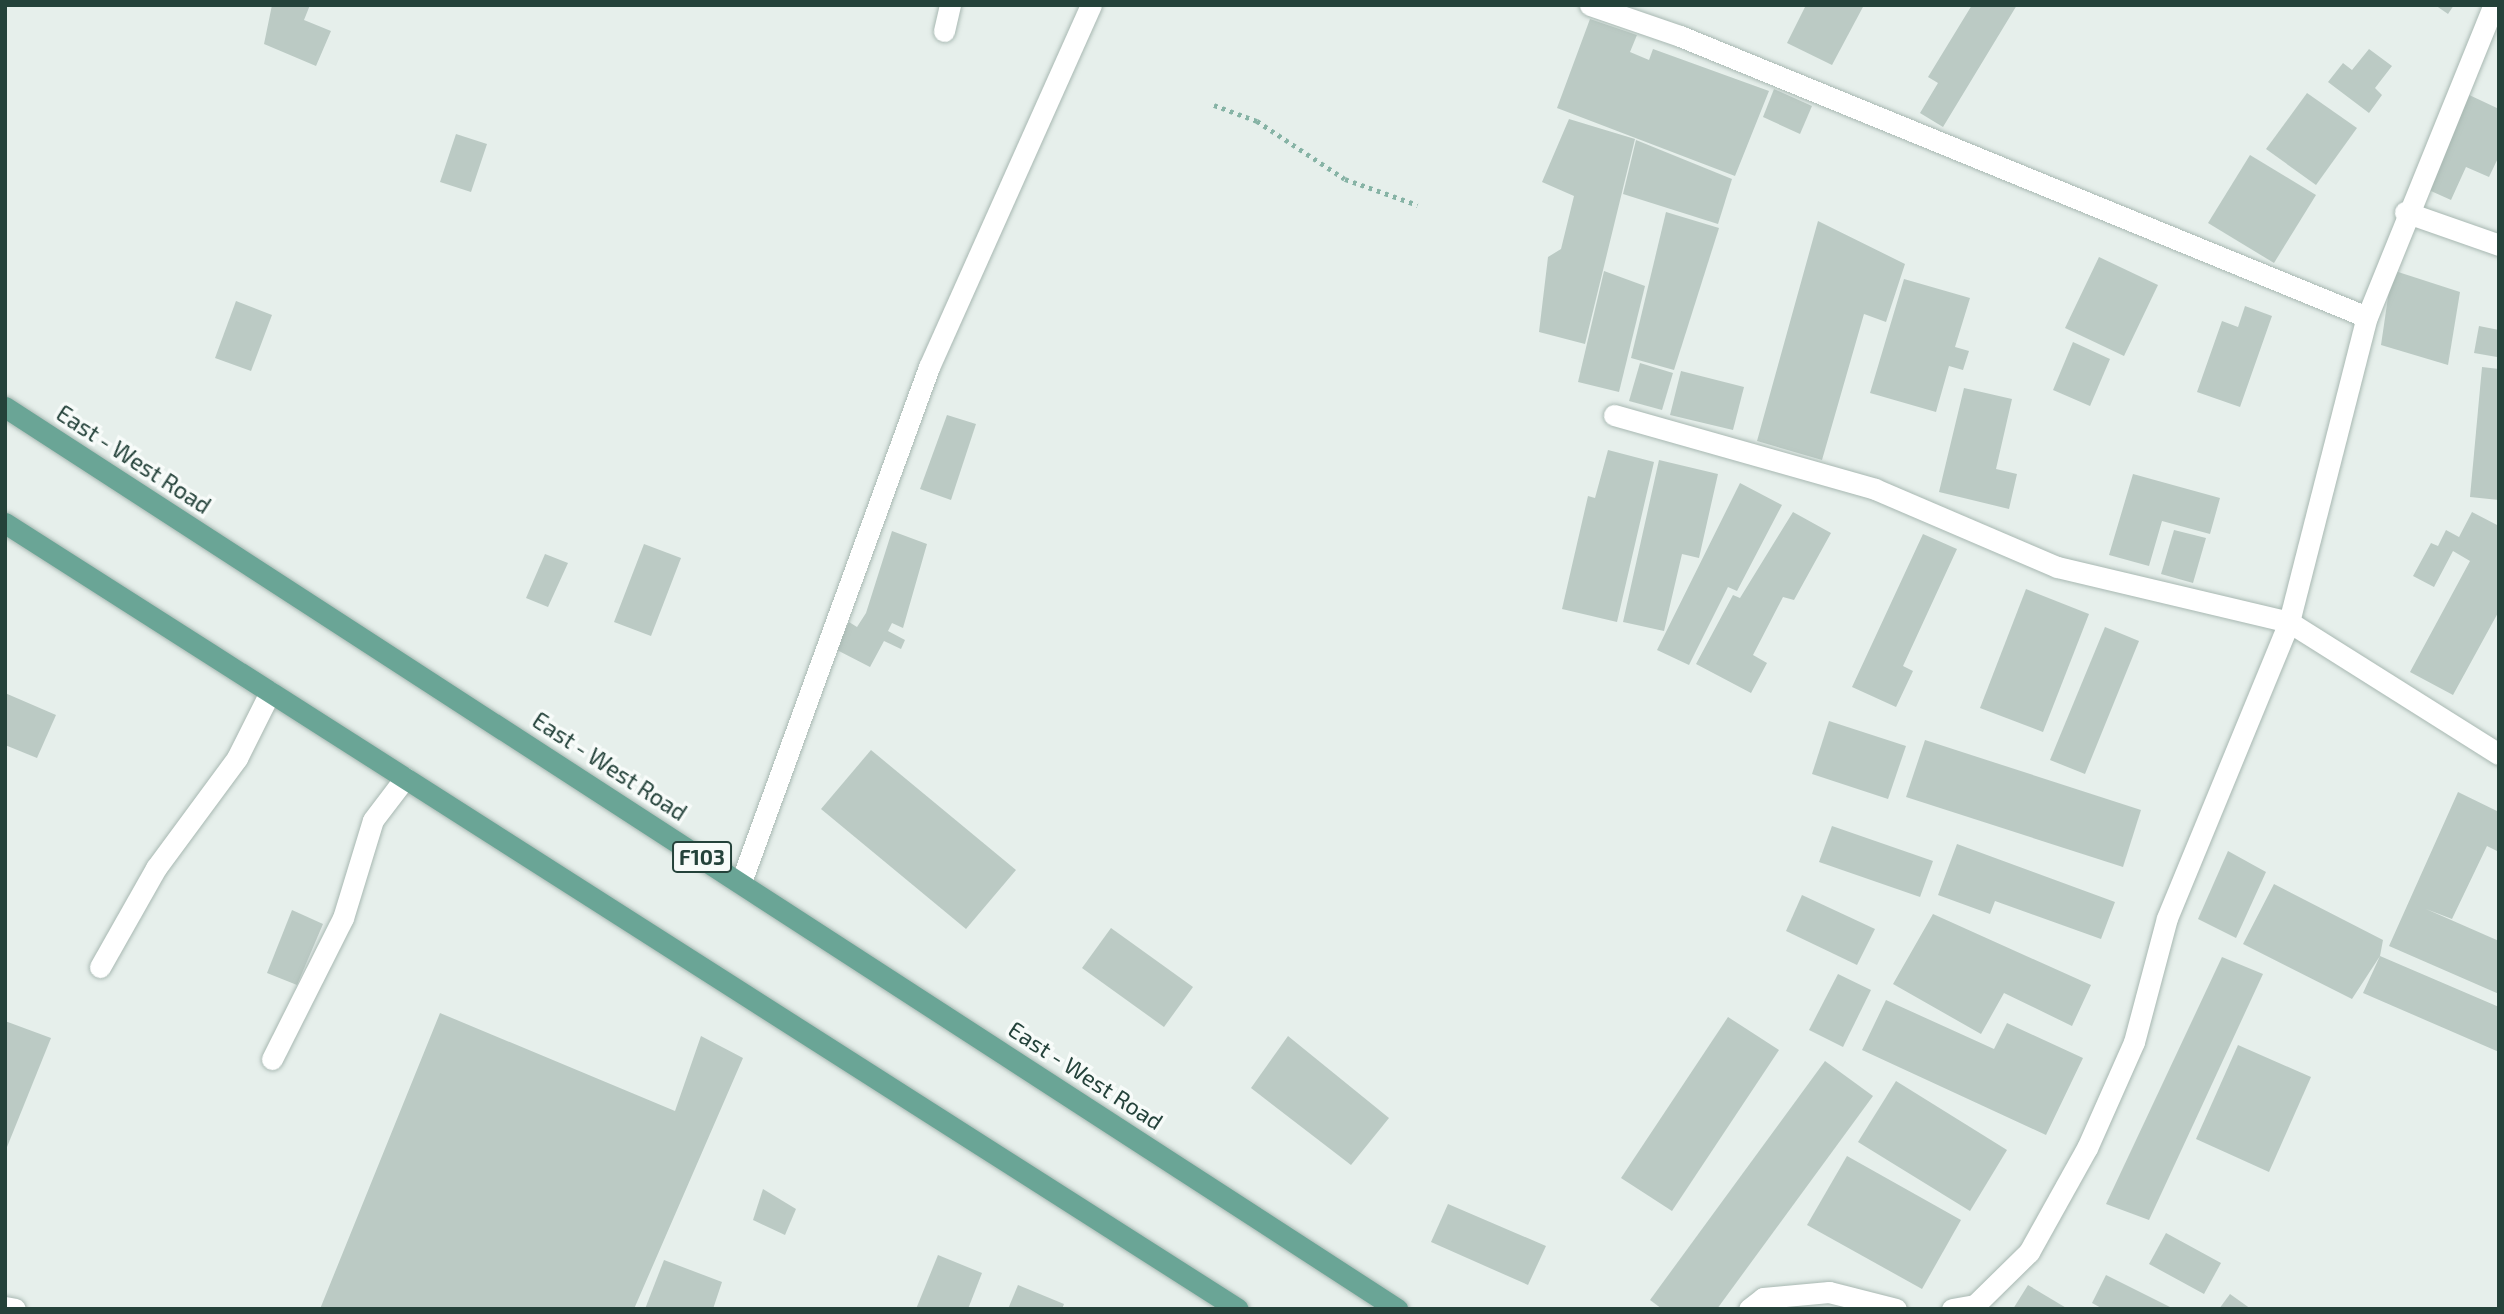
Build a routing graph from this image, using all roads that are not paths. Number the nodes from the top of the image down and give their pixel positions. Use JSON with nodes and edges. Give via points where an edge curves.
{"nodes":[{"id":1,"x":950,"y":5,"type":"edge"},
{"id":2,"x":1091,"y":5,"type":"edge"},
{"id":3,"x":1590,"y":5,"type":"edge"},
{"id":4,"x":2494,"y":5,"type":"edge"},
{"id":5,"x":944,"y":31,"type":"dead end"},
{"id":6,"x":2405,"y":212,"type":"junction"},
{"id":7,"x":2499,"y":245,"type":"edge"},
{"id":8,"x":2367,"y":317,"type":"junction"},
{"id":9,"x":5,"y":407,"type":"edge"},
{"id":10,"x":1614,"y":415,"type":"dead end"},
{"id":11,"x":5,"y":523,"type":"edge"},
{"id":12,"x":2289,"y":622,"type":"junction"},
{"id":13,"x":270,"y":692,"type":"junction"},
{"id":14,"x":2499,"y":754,"type":"edge"},
{"id":15,"x":405,"y":778,"type":"junction"},
{"id":16,"x":741,"y":882,"type":"junction"},
{"id":17,"x":100,"y":967,"type":"dead end"},
{"id":18,"x":272,"y":1059,"type":"dead end"},
{"id":19,"x":5,"y":1307,"type":"edge"},
{"id":20,"x":15,"y":1309,"type":"edge"},
{"id":21,"x":1238,"y":1309,"type":"edge"},
{"id":22,"x":1397,"y":1309,"type":"edge"},
{"id":23,"x":1749,"y":1309,"type":"edge"},
{"id":24,"x":1896,"y":1309,"type":"edge"},
{"id":25,"x":1952,"y":1309,"type":"edge"}],
"edges":[{"from":1,"to":5,"type":"street"},
{"from":2,"to":16,"type":"street","via":[[929,367]]},
{"from":3,"to":8,"type":"street","via":[[1680,36]]},
{"from":4,"to":6,"type":"street"},
{"from":6,"to":7,"type":"street"},
{"from":6,"to":8,"type":"street"},
{"from":8,"to":12,"type":"street"},
{"from":9,"to":16,"type":"main road","name":"East - West Road","number":"F103"},
{"from":10,"to":12,"type":"street","via":[[1875,489],[2057,567]]},
{"from":11,"to":13,"type":"main road"},
{"from":12,"to":14,"type":"street"},
{"from":12,"to":25,"type":"street","via":[[2167,918],[2133,1042],[2087,1148],[2029,1252],[1975,1305]]},
{"from":13,"to":15,"type":"main road"},
{"from":13,"to":17,"type":"street","via":[[237,758],[156,868]]},
{"from":15,"to":18,"type":"street","via":[[373,820],[343,918]]},
{"from":15,"to":21,"type":"main road"},
{"from":16,"to":22,"type":"main road","name":"East - West Road","number":"F103"},
{"from":19,"to":20,"type":"street"},
{"from":23,"to":24,"type":"street","via":[[1763,1298],[1829,1292]]}]}
